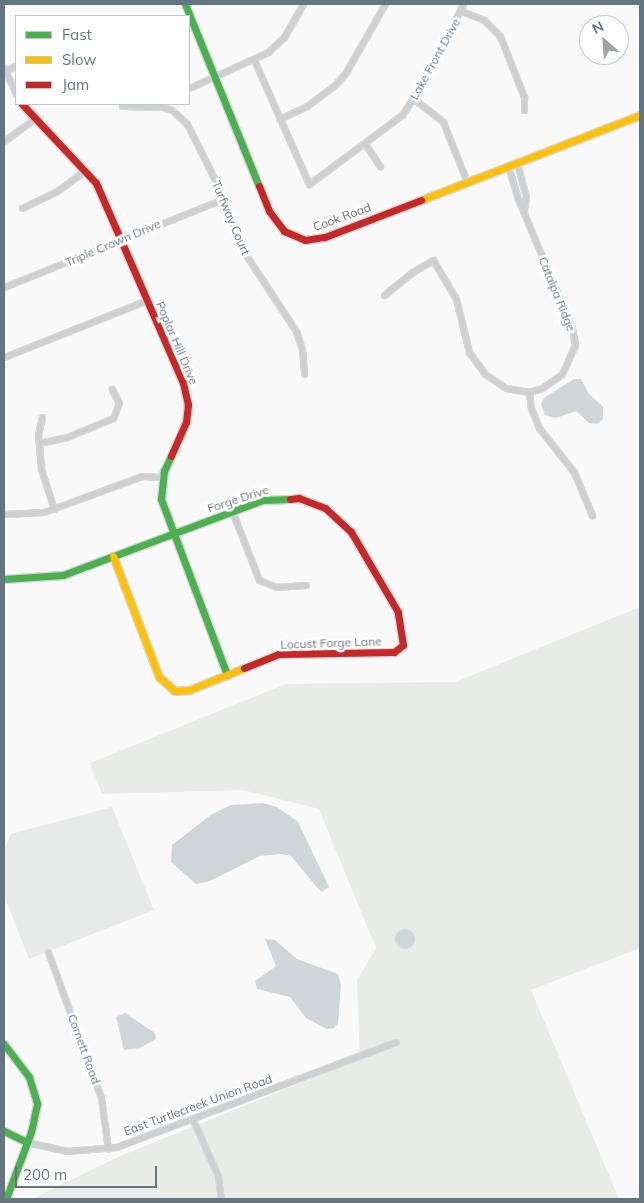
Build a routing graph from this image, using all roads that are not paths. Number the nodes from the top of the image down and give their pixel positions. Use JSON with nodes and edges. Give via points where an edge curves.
{"nodes":[{"id":1,"x":303,"y":4,"type":"edge"},
{"id":2,"x":385,"y":4,"type":"edge"},
{"id":3,"x":463,"y":4,"type":"edge"},
{"id":4,"x":461,"y":11,"type":"junction"},
{"id":5,"x":190,"y":16,"type":"edge"},
{"id":6,"x":254,"y":60,"type":"junction"},
{"id":7,"x":4,"y":69,"type":"edge"},
{"id":8,"x":215,"y":76,"type":"junction"},
{"id":9,"x":190,"y":88,"type":"edge"},
{"id":10,"x":15,"y":92,"type":"edge"},
{"id":11,"x":414,"y":99,"type":"junction"},
{"id":12,"x":23,"y":105,"type":"edge"},
{"id":13,"x":175,"y":105,"type":"edge"},
{"id":14,"x":122,"y":106,"type":"dead end"},
{"id":15,"x":172,"y":110,"type":"junction"},
{"id":16,"x":524,"y":110,"type":"dead end"},
{"id":17,"x":640,"y":115,"type":"edge"},
{"id":18,"x":34,"y":119,"type":"junction"},
{"id":19,"x":279,"y":119,"type":"junction"},
{"id":20,"x":4,"y":141,"type":"edge"},
{"id":21,"x":365,"y":144,"type":"junction"},
{"id":22,"x":517,"y":163,"type":"junction"},
{"id":23,"x":380,"y":166,"type":"dead end"},
{"id":24,"x":508,"y":166,"type":"junction"},
{"id":25,"x":86,"y":169,"type":"junction"},
{"id":26,"x":467,"y":182,"type":"junction"},
{"id":27,"x":223,"y":199,"type":"junction"},
{"id":28,"x":22,"y":208,"type":"dead end"},
{"id":29,"x":524,"y":210,"type":"junction"},
{"id":30,"x":121,"y":240,"type":"junction"},
{"id":31,"x":4,"y":287,"type":"edge"},
{"id":32,"x":384,"y":295,"type":"dead end"},
{"id":33,"x":147,"y":300,"type":"junction"},
{"id":34,"x":4,"y":357,"type":"edge"},
{"id":35,"x":304,"y":374,"type":"dead end"},
{"id":36,"x":112,"y":388,"type":"dead end"},
{"id":37,"x":529,"y":392,"type":"junction"},
{"id":38,"x":42,"y":416,"type":"dead end"},
{"id":39,"x":39,"y":443,"type":"junction"},
{"id":40,"x":163,"y":477,"type":"junction"},
{"id":41,"x":54,"y":509,"type":"junction"},
{"id":42,"x":232,"y":511,"type":"junction"},
{"id":43,"x":4,"y":514,"type":"edge"},
{"id":44,"x":592,"y":515,"type":"dead end"},
{"id":45,"x":172,"y":534,"type":"junction"},
{"id":46,"x":113,"y":556,"type":"junction"},
{"id":47,"x":4,"y":579,"type":"edge"},
{"id":48,"x":306,"y":585,"type":"dead end"},
{"id":49,"x":403,"y":645,"type":"joint"},
{"id":50,"x":227,"y":675,"type":"junction"},
{"id":51,"x":48,"y":952,"type":"dead end"},
{"id":52,"x":396,"y":1042,"type":"dead end"},
{"id":53,"x":4,"y":1044,"type":"edge"},
{"id":54,"x":193,"y":1120,"type":"junction"},
{"id":55,"x":4,"y":1132,"type":"edge"},
{"id":56,"x":27,"y":1142,"type":"junction"},
{"id":57,"x":108,"y":1149,"type":"junction"},
{"id":58,"x":6,"y":1199,"type":"edge"},
{"id":59,"x":221,"y":1199,"type":"edge"}],
"edges":[{"from":1,"to":6,"type":"street","via":[[279,43]]},
{"from":2,"to":19,"type":"street","via":[[346,72],[334,86],[307,106]]},
{"from":3,"to":4,"type":"street","name":"Lake Front Drive"},
{"from":4,"to":11,"type":"street","name":"Lake Front Drive"},
{"from":4,"to":16,"type":"street","via":[[484,20],[500,36],[524,97]]},
{"from":5,"to":8,"type":"main road","name":"Cook Road"},
{"from":6,"to":8,"type":"street"},
{"from":6,"to":19,"type":"street"},
{"from":7,"to":10,"type":"street"},
{"from":8,"to":9,"type":"street"},
{"from":8,"to":26,"type":"main road","name":"Cook Road","via":[[270,211],[280,226],[296,238],[313,240],[325,237]]},
{"from":11,"to":21,"type":"street","name":"Lake Front Drive","via":[[392,124]]},
{"from":11,"to":26,"type":"street","via":[[442,122]]},
{"from":12,"to":18,"type":"main road","name":"Poplar Hill Drive"},
{"from":13,"to":15,"type":"street"},
{"from":14,"to":15,"type":"street","via":[[157,106]]},
{"from":15,"to":27,"type":"street","name":"Turfway Court","via":[[190,130]]},
{"from":17,"to":22,"type":"main road","name":"Cook Road"},
{"from":18,"to":20,"type":"street"},
{"from":18,"to":25,"type":"main road","name":"Poplar Hill Drive"},
{"from":19,"to":21,"type":"street","name":"Lake Front Drive","via":[[309,184]]},
{"from":21,"to":23,"type":"street"},
{"from":22,"to":24,"type":"main road","name":"Cook Road"},
{"from":22,"to":29,"type":"street","name":"Catalpa Ridge","via":[[526,197]]},
{"from":24,"to":26,"type":"main road","name":"Cook Road"},
{"from":24,"to":29,"type":"street","name":"Catalpa Ridge"},
{"from":25,"to":28,"type":"street","via":[[57,191]]},
{"from":25,"to":30,"type":"main road","name":"Poplar Hill Drive","via":[[96,183]]},
{"from":27,"to":30,"type":"street","name":"Triple Crown Drive"},
{"from":27,"to":35,"type":"street","name":"Turfway Court","via":[[246,255],[296,332],[302,348]]},
{"from":29,"to":37,"type":"street","name":"Catalpa Ridge","via":[[572,328],[575,345],[562,374],[542,388]]},
{"from":30,"to":31,"type":"street","name":"Triple Crown Drive"},
{"from":30,"to":33,"type":"main road","name":"Poplar Hill Drive"},
{"from":32,"to":37,"type":"street","via":[[433,260],[456,299],[463,338],[478,366],[506,388]]},
{"from":33,"to":34,"type":"street"},
{"from":33,"to":40,"type":"main road","name":"Poplar Hill Drive","via":[[183,383],[188,404],[184,430]]},
{"from":36,"to":39,"type":"street","via":[[119,403],[113,418],[61,440]]},
{"from":37,"to":44,"type":"street","via":[[539,428],[574,472]]},
{"from":38,"to":39,"type":"street"},
{"from":39,"to":41,"type":"street","via":[[44,480]]},
{"from":40,"to":41,"type":"street","via":[[145,476]]},
{"from":40,"to":45,"type":"main road","name":"Poplar Hill Drive","via":[[161,499]]},
{"from":41,"to":43,"type":"street"},
{"from":42,"to":45,"type":"main road","name":"Forge Drive"},
{"from":42,"to":48,"type":"street","via":[[259,580],[276,587]]},
{"from":42,"to":49,"type":"main road","name":"Forge Drive","via":[[263,500],[292,497],[316,503],[334,514],[352,532],[398,612]]},
{"from":45,"to":46,"type":"main road","name":"Forge Drive"},
{"from":45,"to":50,"type":"main road","name":"Poplar Hill Drive"},
{"from":46,"to":47,"type":"main road","name":"Forge Drive","via":[[56,577]]},
{"from":46,"to":50,"type":"main road","name":"Locust Forge Lane","via":[[163,683],[182,691]]},
{"from":49,"to":50,"type":"main road","name":"Locust Forge Lane","via":[[394,652],[282,654]]},
{"from":51,"to":57,"type":"street","name":"Cornett Road","via":[[101,1098]]},
{"from":52,"to":54,"type":"street","name":"East Turtlecreek Union Road"},
{"from":53,"to":56,"type":"main road","via":[[35,1090],[36,1113]]},
{"from":54,"to":57,"type":"street","name":"East Turtlecreek Union Road"},
{"from":54,"to":59,"type":"street","via":[[218,1176]]},
{"from":55,"to":56,"type":"main road","name":"East Turtlecreek Union Road"},
{"from":56,"to":57,"type":"street","name":"East Turtlecreek Union Road","via":[[67,1151]]},
{"from":56,"to":58,"type":"main road"}]}
